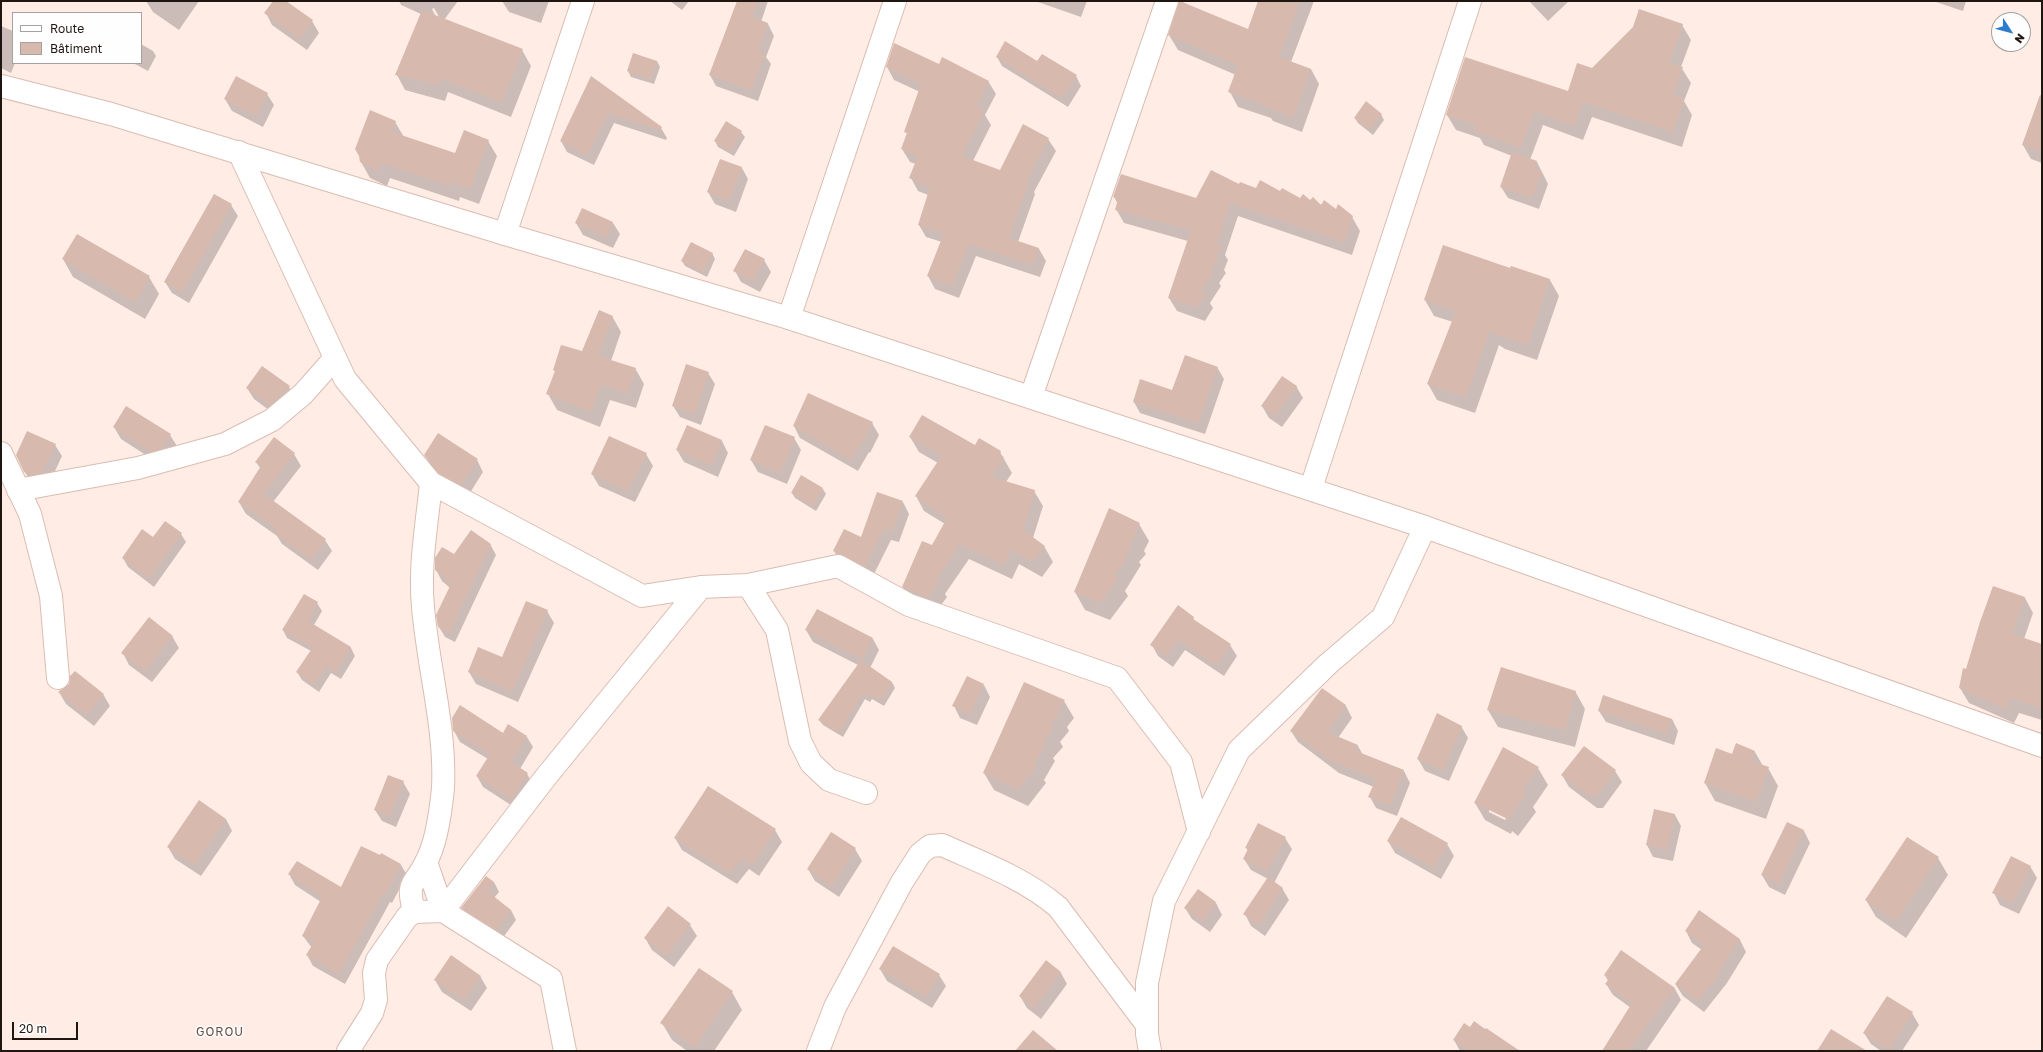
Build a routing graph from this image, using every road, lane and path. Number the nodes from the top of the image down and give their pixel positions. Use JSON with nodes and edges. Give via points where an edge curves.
{"nodes":[{"id":1,"x":583,"y":1,"type":"edge"},
{"id":2,"x":895,"y":1,"type":"edge"},
{"id":3,"x":1167,"y":1,"type":"edge"},
{"id":4,"x":1470,"y":1,"type":"edge"},
{"id":5,"x":1,"y":86,"type":"edge"},
{"id":6,"x":239,"y":152,"type":"junction"},
{"id":7,"x":504,"y":234,"type":"junction"},
{"id":8,"x":790,"y":318,"type":"junction"},
{"id":9,"x":335,"y":358,"type":"junction"},
{"id":10,"x":1031,"y":397,"type":"junction"},
{"id":11,"x":1,"y":454,"type":"edge"},
{"id":12,"x":431,"y":483,"type":"junction"},
{"id":13,"x":1311,"y":488,"type":"junction"},
{"id":14,"x":18,"y":490,"type":"junction"},
{"id":15,"x":1425,"y":527,"type":"junction"},
{"id":16,"x":748,"y":584,"type":"junction"},
{"id":17,"x":701,"y":587,"type":"junction"},
{"id":18,"x":58,"y":678,"type":"dead end"},
{"id":19,"x":2042,"y":746,"type":"edge"},
{"id":20,"x":866,"y":793,"type":"dead end"},
{"id":21,"x":1199,"y":832,"type":"junction"},
{"id":22,"x":426,"y":862,"type":"junction"},
{"id":23,"x":443,"y":911,"type":"junction"},
{"id":24,"x":414,"y":912,"type":"junction"},
{"id":25,"x":1147,"y":1025,"type":"junction"},
{"id":26,"x":348,"y":1051,"type":"edge"},
{"id":27,"x":565,"y":1051,"type":"edge"},
{"id":28,"x":818,"y":1051,"type":"edge"},
{"id":29,"x":1150,"y":1051,"type":"edge"}],
"edges":[{"from":1,"to":7,"type":"street"},
{"from":2,"to":8,"type":"street"},
{"from":3,"to":10,"type":"street"},
{"from":4,"to":13,"type":"street"},
{"from":5,"to":6,"type":"street","via":[[110,114]]},
{"from":6,"to":7,"type":"street"},
{"from":6,"to":9,"type":"street"},
{"from":7,"to":8,"type":"street"},
{"from":8,"to":10,"type":"street"},
{"from":9,"to":12,"type":"street","via":[[345,379]]},
{"from":9,"to":14,"type":"street","via":[[303,394],[272,420],[225,444],[138,468]]},
{"from":10,"to":13,"type":"street"},
{"from":11,"to":14,"type":"street"},
{"from":12,"to":17,"type":"street","via":[[642,596]]},
{"from":12,"to":22,"type":"street","via":[[422,577],[423,607],[440,733],[443,788],[438,825]]},
{"from":13,"to":15,"type":"street"},
{"from":14,"to":18,"type":"street","via":[[30,514],[50,596]]},
{"from":15,"to":19,"type":"street"},
{"from":15,"to":21,"type":"street","via":[[1383,617],[1328,664],[1240,750]]},
{"from":16,"to":17,"type":"street"},
{"from":16,"to":20,"type":"street","via":[[777,630],[800,741],[811,762],[829,780]]},
{"from":16,"to":21,"type":"street","via":[[838,566],[910,605],[1117,678],[1181,762]]},
{"from":17,"to":23,"type":"street","via":[[545,778]]},
{"from":21,"to":25,"type":"street","via":[[1164,901],[1147,983]]},
{"from":22,"to":23,"type":"street"},
{"from":22,"to":24,"type":"street","via":[[410,887]]},
{"from":23,"to":24,"type":"street"},
{"from":23,"to":27,"type":"street","via":[[552,979]]},
{"from":24,"to":26,"type":"street","via":[[406,917],[377,960],[374,973],[376,1000],[372,1013]]},
{"from":25,"to":28,"type":"street","via":[[1058,907],[1043,894],[1014,877],[942,844],[930,846],[920,854],[902,882],[835,1007]]},
{"from":25,"to":29,"type":"street"}]}
